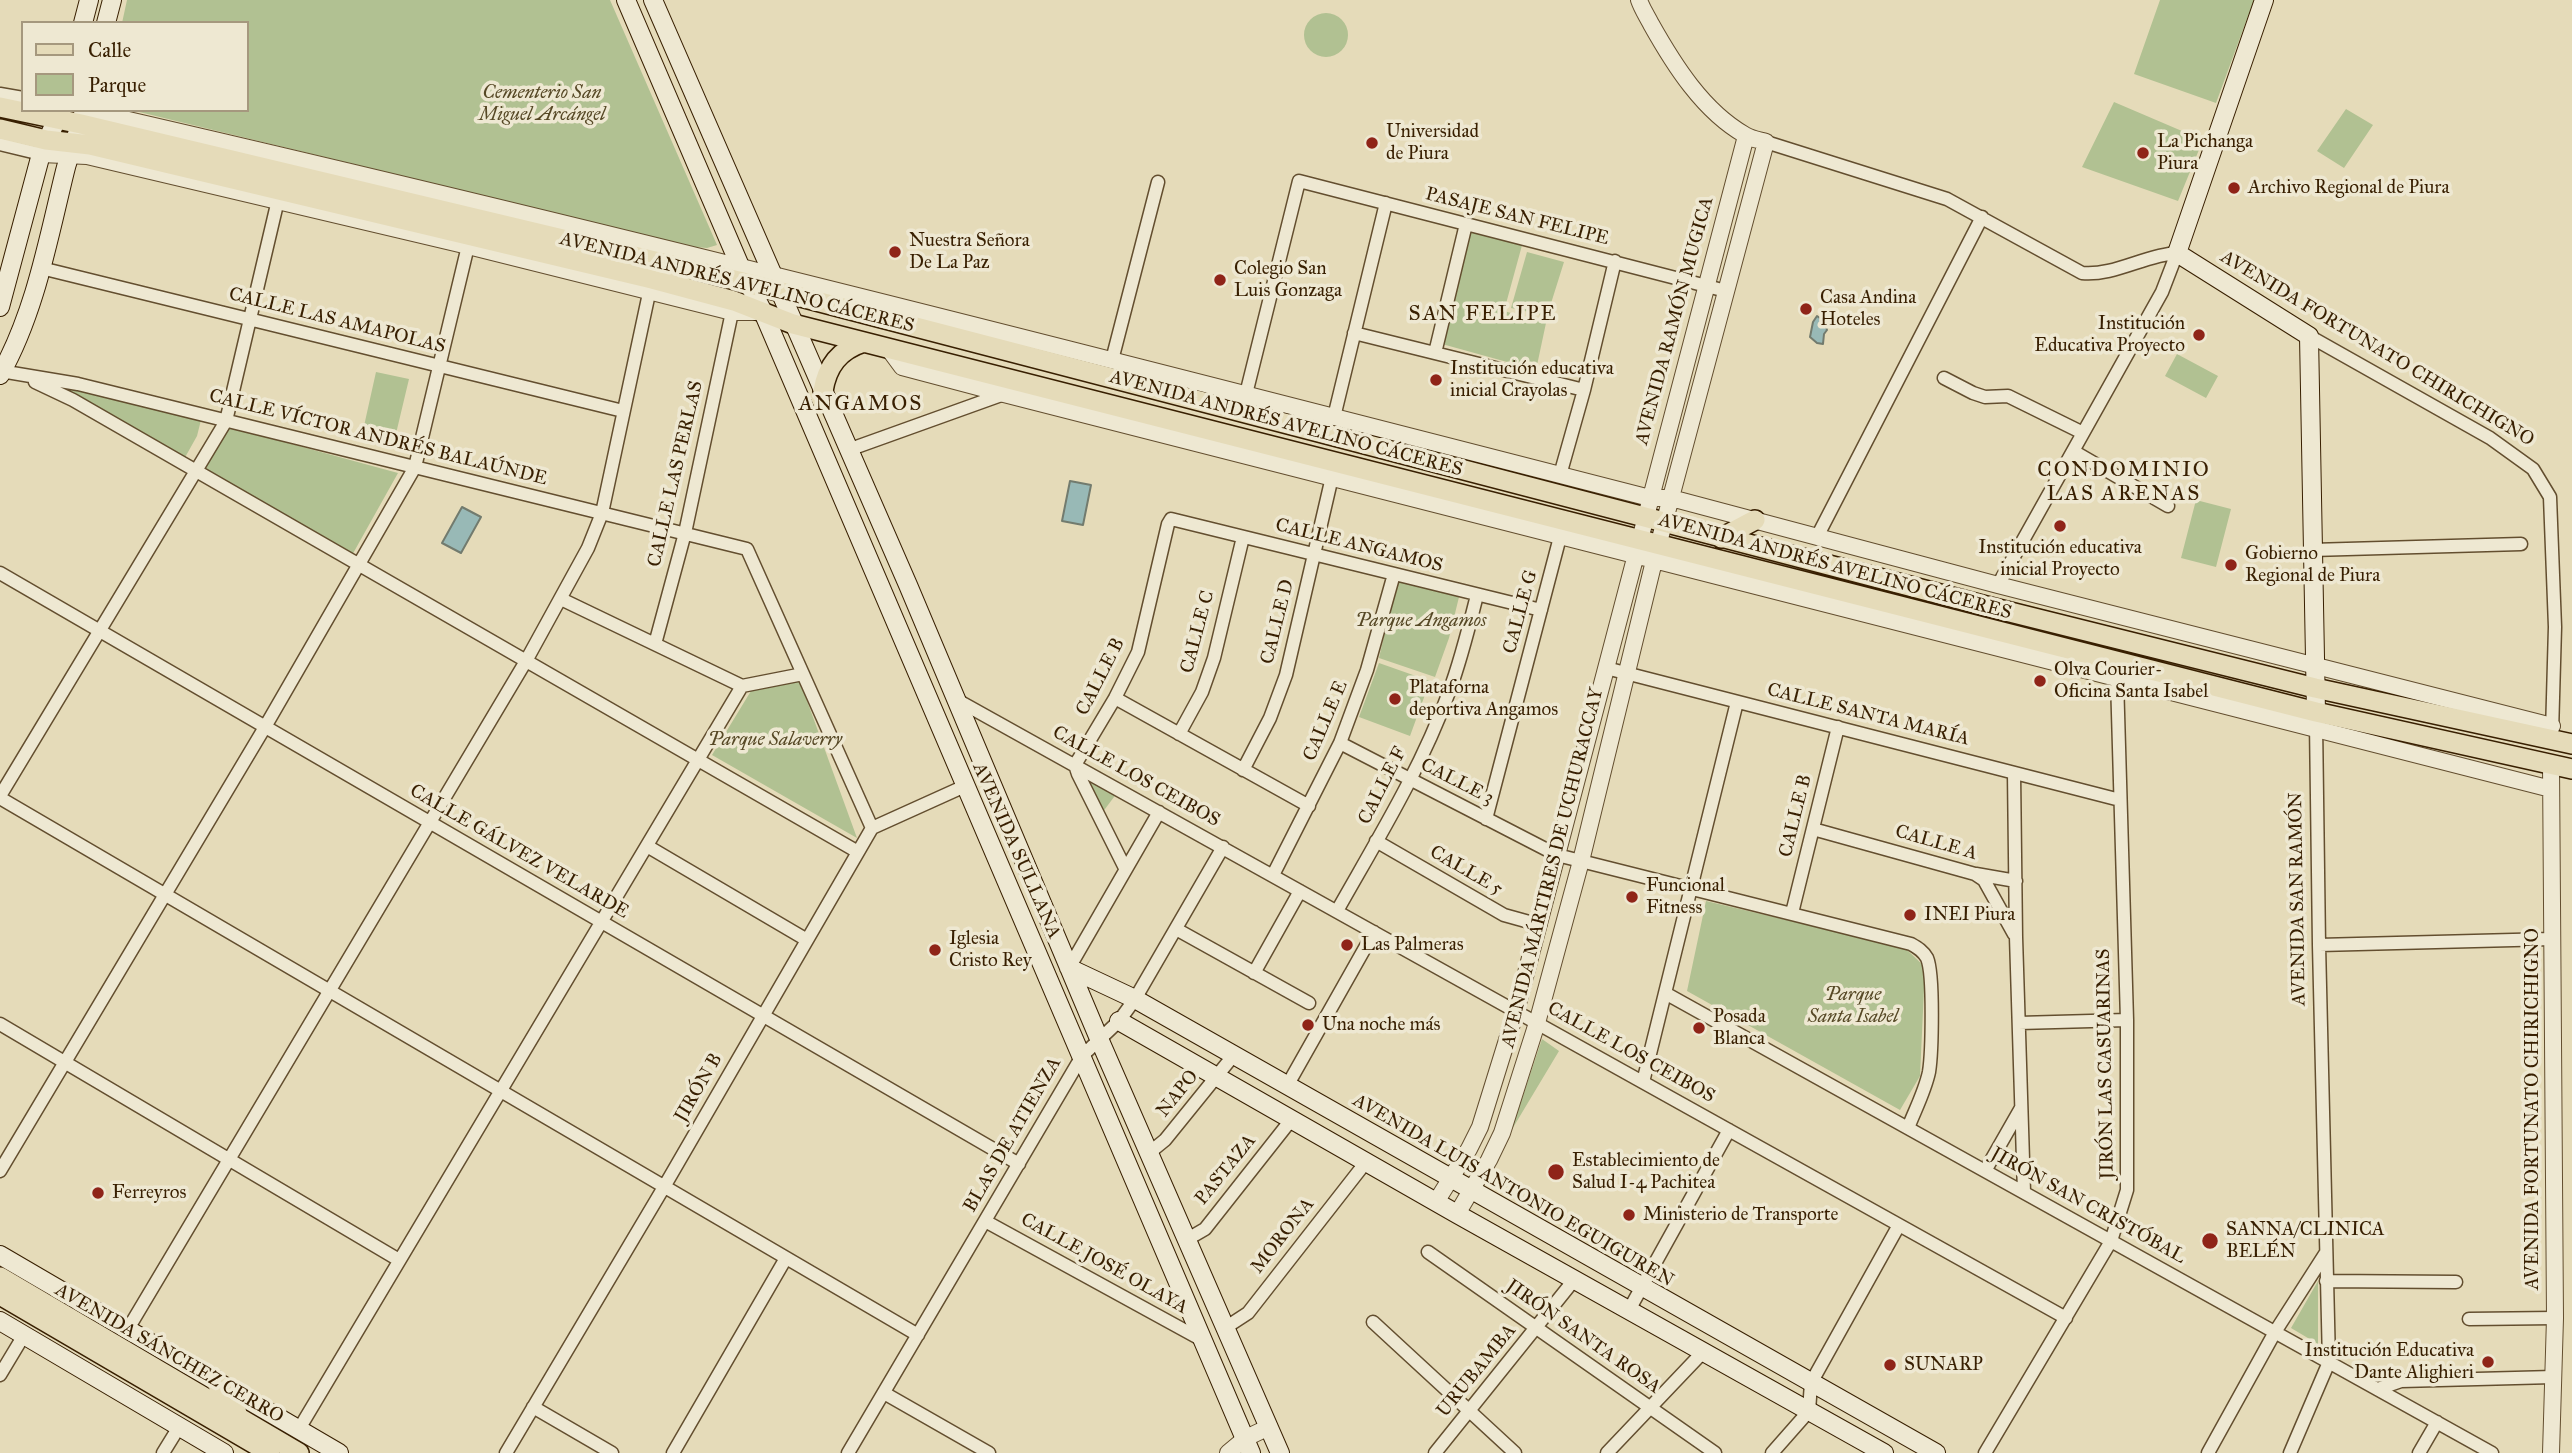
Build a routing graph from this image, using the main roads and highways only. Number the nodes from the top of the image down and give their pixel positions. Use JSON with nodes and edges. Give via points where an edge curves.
{"nodes":[{"id":1,"x":89,"y":0,"type":"edge"},
{"id":2,"x":112,"y":0,"type":"edge"},
{"id":3,"x":626,"y":0,"type":"edge"},
{"id":4,"x":653,"y":0,"type":"edge"},
{"id":5,"x":2264,"y":0,"type":"edge"},
{"id":6,"x":84,"y":21,"type":"edge"},
{"id":7,"x":107,"y":21,"type":"edge"},
{"id":8,"x":0,"y":107,"type":"edge"},
{"id":9,"x":21,"y":110,"type":"edge"},
{"id":10,"x":36,"y":112,"type":"edge"},
{"id":11,"x":58,"y":115,"type":"edge"},
{"id":12,"x":83,"y":115,"type":"edge"},
{"id":13,"x":0,"y":129,"type":"edge"},
{"id":14,"x":43,"y":147,"type":"junction"},
{"id":15,"x":71,"y":148,"type":"junction"},
{"id":16,"x":743,"y":274,"type":"junction"},
{"id":17,"x":780,"y":293,"type":"junction"},
{"id":18,"x":0,"y":307,"type":"edge"},
{"id":19,"x":763,"y":313,"type":"junction"},
{"id":20,"x":793,"y":324,"type":"junction"},
{"id":21,"x":2309,"y":336,"type":"joint"},
{"id":22,"x":864,"y":342,"type":"junction"},
{"id":23,"x":804,"y":348,"type":"junction"},
{"id":24,"x":783,"y":359,"type":"junction"},
{"id":25,"x":1,"y":372,"type":"edge"},
{"id":26,"x":823,"y":391,"type":"junction"},
{"id":27,"x":1755,"y":520,"type":"road end"},
{"id":28,"x":1721,"y":538,"type":"junction"},
{"id":29,"x":2315,"y":688,"type":"junction"},
{"id":30,"x":957,"y":700,"type":"junction"},
{"id":31,"x":931,"y":706,"type":"junction"},
{"id":32,"x":2316,"y":721,"type":"junction"},
{"id":33,"x":2559,"y":737,"type":"edge"},
{"id":34,"x":2572,"y":769,"type":"edge"},
{"id":35,"x":1069,"y":968,"type":"junction"},
{"id":36,"x":1119,"y":1021,"type":"road end"},
{"id":37,"x":0,"y":1255,"type":"edge"},
{"id":38,"x":0,"y":1277,"type":"edge"},
{"id":39,"x":0,"y":1295,"type":"edge"},
{"id":40,"x":0,"y":1321,"type":"edge"},
{"id":41,"x":215,"y":1380,"type":"junction"},
{"id":42,"x":242,"y":1419,"type":"junction"},
{"id":43,"x":1248,"y":1446,"type":"edge"},
{"id":44,"x":225,"y":1453,"type":"edge"},
{"id":45,"x":270,"y":1453,"type":"edge"},
{"id":46,"x":299,"y":1453,"type":"edge"},
{"id":47,"x":339,"y":1453,"type":"edge"},
{"id":48,"x":1280,"y":1453,"type":"edge"},
{"id":49,"x":1884,"y":1453,"type":"edge"},
{"id":50,"x":1936,"y":1453,"type":"edge"}],
"edges":[{"from":1,"to":6,"type":"main road"},
{"from":2,"to":7,"type":"main road"},
{"from":3,"to":16,"type":"main road","name":"AVENIDA SULLANA"},
{"from":4,"to":17,"type":"main road","name":"AVENIDA SULLANA"},
{"from":5,"to":21,"type":"main road","name":"AVENIDA FORTUNATO CHIRICHIGNO","via":[[2177,253]]},
{"from":8,"to":9,"type":"main road","name":"AVENIDA ANDRÉS AVELINO CÁCERES"},
{"from":10,"to":11,"type":"main road","name":"AVENIDA ANDRÉS AVELINO CÁCERES"},
{"from":11,"to":12,"type":"main road","name":"AVENIDA ANDRÉS AVELINO CÁCERES"},
{"from":11,"to":14,"type":"main road"},
{"from":12,"to":15,"type":"main road"},
{"from":12,"to":16,"type":"main road","name":"AVENIDA ANDRÉS AVELINO CÁCERES"},
{"from":13,"to":14,"type":"main road","name":"AVENIDA ANDRÉS AVELINO CÁCERES"},
{"from":14,"to":15,"type":"main road","name":"AVENIDA ANDRÉS AVELINO CÁCERES"},
{"from":14,"to":18,"type":"main road"},
{"from":15,"to":19,"type":"main road","name":"AVENIDA ANDRÉS AVELINO CÁCERES","via":[[90,145],[651,285],[734,301]]},
{"from":15,"to":25,"type":"main road","via":[[41,268]]},
{"from":16,"to":17,"type":"main road","name":"AVENIDA ANDRÉS AVELINO CÁCERES"},
{"from":16,"to":19,"type":"main road","name":"AVENIDA SULLANA"},
{"from":17,"to":20,"type":"main road","name":"AVENIDA SULLANA"},
{"from":17,"to":28,"type":"main road","name":"AVENIDA ANDRÉS AVELINO CÁCERES","via":[[1653,513]]},
{"from":19,"to":20,"type":"main road","name":"AVENIDA ANDRÉS AVELINO CÁCERES"},
{"from":19,"to":24,"type":"main road","name":"AVENIDA SULLANA"},
{"from":20,"to":22,"type":"main road","name":"AVENIDA ANDRÉS AVELINO CÁCERES"},
{"from":20,"to":23,"type":"main road","name":"AVENIDA SULLANA"},
{"from":21,"to":29,"type":"main road","name":"AVENIDA SAN RAMÓN"},
{"from":22,"to":26,"type":"main road","via":[[835,359]]},
{"from":22,"to":32,"type":"main road","name":"AVENIDA ANDRÉS AVELINO CÁCERES","via":[[1646,550]]},
{"from":23,"to":24,"type":"main road","via":[[791,349]]},
{"from":23,"to":26,"type":"main road","name":"AVENIDA SULLANA"},
{"from":24,"to":31,"type":"main road","name":"AVENIDA SULLANA"},
{"from":26,"to":30,"type":"main road","name":"AVENIDA SULLANA"},
{"from":27,"to":28,"type":"main road"},
{"from":28,"to":29,"type":"main road","name":"AVENIDA ANDRÉS AVELINO CÁCERES"},
{"from":29,"to":32,"type":"main road","name":"AVENIDA SAN RAMÓN"},
{"from":29,"to":33,"type":"main road","name":"AVENIDA ANDRÉS AVELINO CÁCERES"},
{"from":30,"to":31,"type":"main road"},
{"from":30,"to":35,"type":"main road","name":"AVENIDA SULLANA"},
{"from":31,"to":43,"type":"main road","name":"AVENIDA SULLANA"},
{"from":32,"to":34,"type":"main road","name":"AVENIDA ANDRÉS AVELINO CÁCERES"},
{"from":35,"to":48,"type":"main road","name":"AVENIDA SULLANA"},
{"from":35,"to":50,"type":"main road","name":"AVENIDA LUIS ANTONIO EGUIGUREN","via":[[1135,999]]},
{"from":36,"to":49,"type":"main road"},
{"from":37,"to":41,"type":"main road","name":"AVENIDA SÁNCHEZ CERRO"},
{"from":38,"to":42,"type":"main road","name":"AVENIDA SÁNCHEZ CERRO"},
{"from":39,"to":45,"type":"main road","name":"AVENIDA SÁNCHEZ CERRO"},
{"from":40,"to":44,"type":"main road"},
{"from":41,"to":42,"type":"main road"},
{"from":41,"to":47,"type":"main road","name":"AVENIDA SÁNCHEZ CERRO"},
{"from":42,"to":46,"type":"main road","name":"AVENIDA SÁNCHEZ CERRO"}]}
